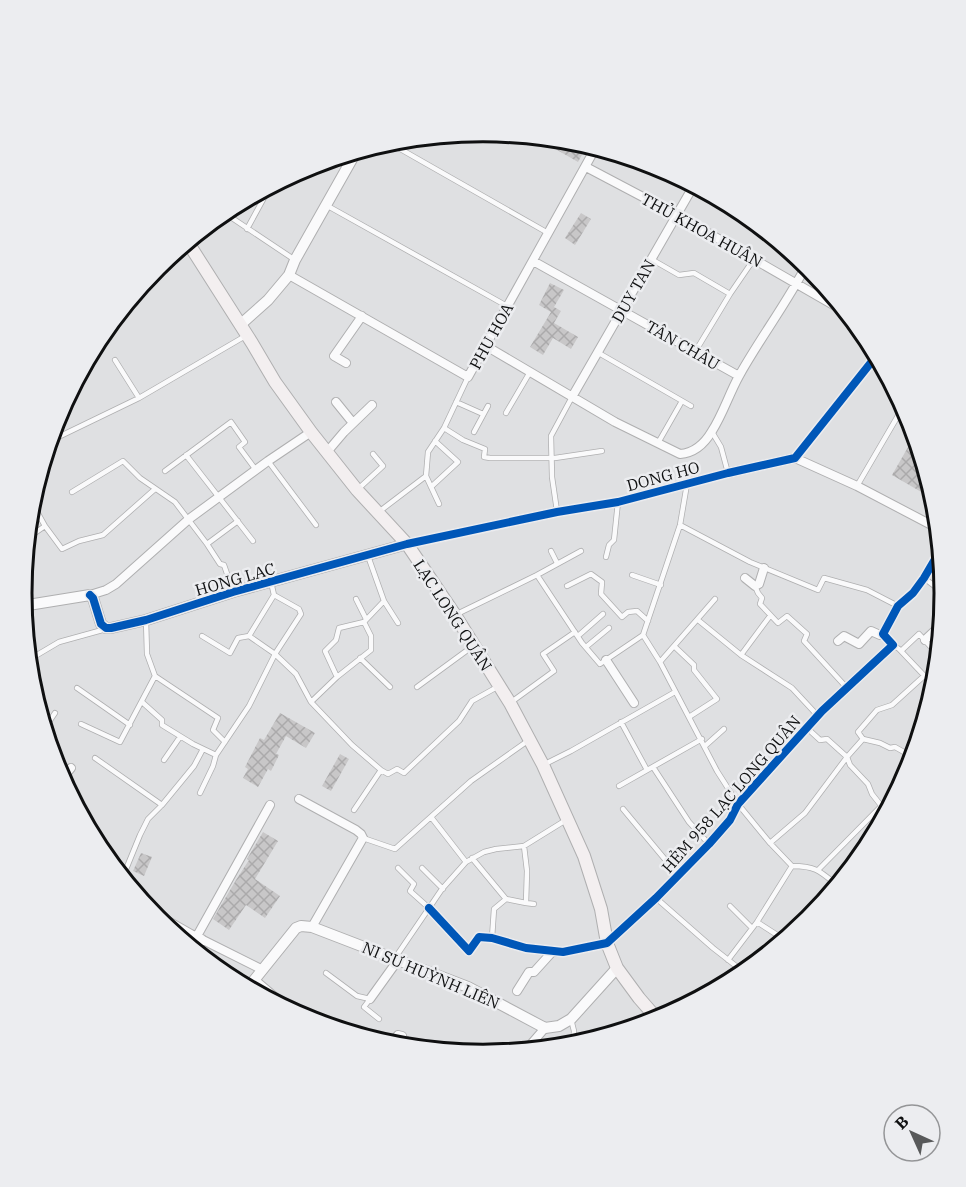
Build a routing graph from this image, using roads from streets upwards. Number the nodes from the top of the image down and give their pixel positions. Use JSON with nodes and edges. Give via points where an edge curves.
{"nodes":[{"id":1,"x":592,"y":155,"type":"edge"},
{"id":2,"x":349,"y":162,"type":"edge"},
{"id":3,"x":586,"y":167,"type":"junction"},
{"id":4,"x":690,"y":192,"type":"edge"},
{"id":5,"x":676,"y":215,"type":"junction"},
{"id":6,"x":191,"y":249,"type":"edge"},
{"id":7,"x":533,"y":261,"type":"junction"},
{"id":8,"x":289,"y":274,"type":"junction"},
{"id":9,"x":802,"y":274,"type":"edge"},
{"id":10,"x":797,"y":284,"type":"junction"},
{"id":11,"x":826,"y":301,"type":"edge"},
{"id":12,"x":622,"y":309,"type":"junction"},
{"id":13,"x":362,"y":316,"type":"junction"},
{"id":14,"x":243,"y":330,"type":"junction"},
{"id":15,"x":486,"y":346,"type":"junction"},
{"id":16,"x":346,"y":363,"type":"dead end"},
{"id":17,"x":871,"y":363,"type":"edge"},
{"id":18,"x":739,"y":376,"type":"junction"},
{"id":19,"x":572,"y":397,"type":"junction"},
{"id":20,"x":336,"y":402,"type":"dead end"},
{"id":21,"x":372,"y":405,"type":"dead end"},
{"id":22,"x":353,"y":423,"type":"junction"},
{"id":23,"x":311,"y":432,"type":"junction"},
{"id":24,"x":327,"y":452,"type":"junction"},
{"id":25,"x":795,"y":458,"type":"junction"},
{"id":26,"x":929,"y":524,"type":"edge"},
{"id":27,"x":407,"y":544,"type":"junction"},
{"id":28,"x":934,"y":561,"type":"edge"},
{"id":29,"x":764,"y":568,"type":"road end"},
{"id":30,"x":744,"y":578,"type":"dead end"},
{"id":31,"x":90,"y":595,"type":"junction"},
{"id":32,"x":32,"y":604,"type":"edge"},
{"id":33,"x":933,"y":632,"type":"edge"},
{"id":34,"x":883,"y":634,"type":"junction"},
{"id":35,"x":925,"y":640,"type":"road end"},
{"id":36,"x":838,"y":641,"type":"dead end"},
{"id":37,"x":603,"y":662,"type":"road end"},
{"id":38,"x":634,"y":704,"type":"dead end"},
{"id":39,"x":71,"y":768,"type":"dead end"},
{"id":40,"x":68,"y":771,"type":"edge"},
{"id":41,"x":299,"y":799,"type":"dead end"},
{"id":42,"x":270,"y":805,"type":"dead end"},
{"id":43,"x":429,"y":908,"type":"road end"},
{"id":44,"x":177,"y":925,"type":"edge"},
{"id":45,"x":312,"y":927,"type":"junction"},
{"id":46,"x":200,"y":938,"type":"junction"},
{"id":47,"x":198,"y":943,"type":"edge"},
{"id":48,"x":608,"y":943,"type":"junction"},
{"id":49,"x":553,"y":951,"type":"junction"},
{"id":50,"x":396,"y":959,"type":"junction"},
{"id":51,"x":617,"y":968,"type":"junction"},
{"id":52,"x":263,"y":970,"type":"junction"},
{"id":53,"x":255,"y":980,"type":"junction"},
{"id":54,"x":253,"y":982,"type":"edge"},
{"id":55,"x":266,"y":990,"type":"edge"},
{"id":56,"x":517,"y":991,"type":"dead end"},
{"id":57,"x":370,"y":999,"type":"road end"},
{"id":58,"x":652,"y":1013,"type":"edge"},
{"id":59,"x":545,"y":1028,"type":"junction"},
{"id":60,"x":397,"y":1036,"type":"edge"},
{"id":61,"x":402,"y":1036,"type":"road end"},
{"id":62,"x":533,"y":1042,"type":"edge"}],
"edges":[{"from":1,"to":3,"type":"street","name":"PHU HOA"},
{"from":2,"to":8,"type":"street"},
{"from":3,"to":5,"type":"street","name":"THỦ KHOA HUÂN"},
{"from":3,"to":7,"type":"street","name":"PHU HOA"},
{"from":4,"to":5,"type":"street","name":"DUY TAN"},
{"from":5,"to":10,"type":"street","name":"THỦ KHOA HUÂN"},
{"from":5,"to":12,"type":"street","name":"DUY TAN"},
{"from":6,"to":14,"type":"main road","name":"LẠC LONG QUÂN"},
{"from":7,"to":12,"type":"street","name":"TÂN CHÂU"},
{"from":7,"to":15,"type":"street","name":"PHU HOA"},
{"from":8,"to":13,"type":"street"},
{"from":8,"to":14,"type":"street"},
{"from":9,"to":10,"type":"street"},
{"from":10,"to":11,"type":"street","name":"THỦ KHOA HUÂN"},
{"from":10,"to":18,"type":"street"},
{"from":12,"to":18,"type":"street","name":"TÂN CHÂU"},
{"from":12,"to":19,"type":"street","name":"DUY TAN"},
{"from":13,"to":15,"type":"street","name":"PHU HOA","via":[[468,377]]},
{"from":13,"to":16,"type":"street","via":[[334,356]]},
{"from":14,"to":23,"type":"main road","name":"LẠC LONG QUÂN"},
{"from":15,"to":19,"type":"street"},
{"from":17,"to":25,"type":"street"},
{"from":18,"to":19,"type":"street","via":[[712,432],[688,454],[680,454]]},
{"from":20,"to":22,"type":"street"},
{"from":21,"to":22,"type":"street"},
{"from":22,"to":24,"type":"street"},
{"from":23,"to":24,"type":"main road","name":"LẠC LONG QUÂN"},
{"from":23,"to":31,"type":"street","via":[[189,519],[116,584]]},
{"from":24,"to":27,"type":"main road","name":"LẠC LONG QUÂN"},
{"from":25,"to":26,"type":"street"},
{"from":25,"to":27,"type":"street","name":"DONG HO","via":[[618,502]]},
{"from":27,"to":31,"type":"street","name":"HONG LAC","via":[[146,620],[106,628]]},
{"from":27,"to":48,"type":"main road","name":"LẠC LONG QUÂN","via":[[500,686],[543,765],[585,856]]},
{"from":28,"to":34,"type":"street","via":[[913,593],[898,606]]},
{"from":29,"to":30,"type":"street","via":[[759,584],[755,586]]},
{"from":31,"to":32,"type":"street"},
{"from":33,"to":35,"type":"street"},
{"from":34,"to":36,"type":"street","via":[[872,631],[859,644],[843,636]]},
{"from":34,"to":48,"type":"street","name":"HẺM 958 LẠC LONG QUÂN","via":[[893,645],[818,716],[738,804],[709,844]]},
{"from":37,"to":38,"type":"street"},
{"from":39,"to":40,"type":"street"},
{"from":41,"to":45,"type":"street","via":[[356,830],[363,838]]},
{"from":42,"to":46,"type":"street"},
{"from":43,"to":49,"type":"street","via":[[470,951],[479,937]]},
{"from":44,"to":46,"type":"street"},
{"from":45,"to":50,"type":"street","name":"NI SƯ HUỲNH LIÊN"},
{"from":45,"to":52,"type":"street","via":[[296,928]]},
{"from":46,"to":47,"type":"street"},
{"from":46,"to":52,"type":"street"},
{"from":48,"to":49,"type":"street"},
{"from":48,"to":51,"type":"main road","name":"LẠC LONG QUÂN"},
{"from":49,"to":56,"type":"street","via":[[534,972],[529,972]]},
{"from":50,"to":57,"type":"street"},
{"from":50,"to":59,"type":"street","name":"NI SƯ HUỲNH LIÊN","via":[[468,987]]},
{"from":51,"to":58,"type":"main road","name":"LẠC LONG QUÂN"},
{"from":51,"to":59,"type":"street","via":[[572,1019]]},
{"from":52,"to":53,"type":"street"},
{"from":53,"to":54,"type":"street"},
{"from":53,"to":55,"type":"street"},
{"from":59,"to":62,"type":"street"},
{"from":60,"to":61,"type":"street"}]}
